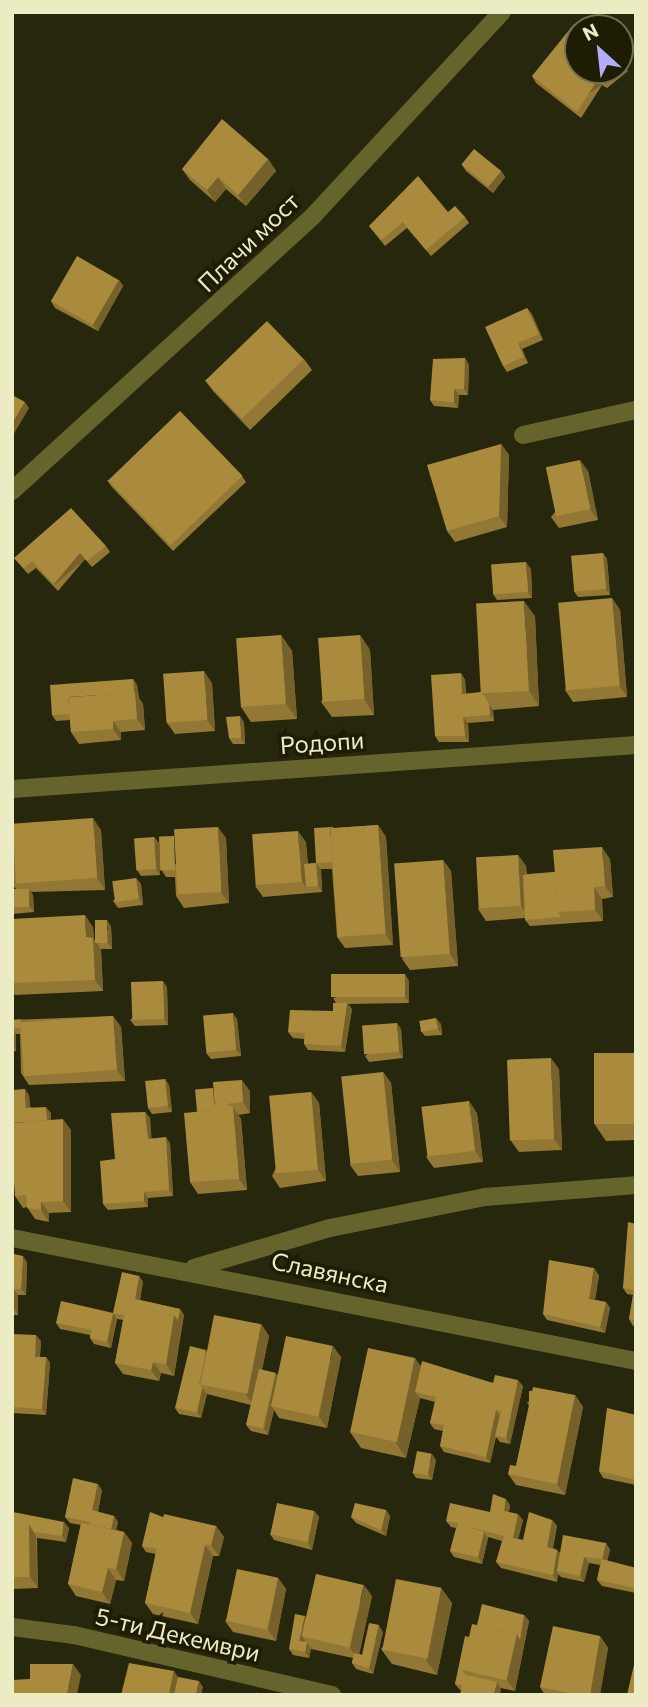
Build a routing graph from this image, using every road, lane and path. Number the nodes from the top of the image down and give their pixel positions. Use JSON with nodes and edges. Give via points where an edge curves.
{"nodes":[{"id":1,"x":502,"y":12,"type":"edge"},
{"id":2,"x":636,"y":410,"type":"edge"},
{"id":3,"x":523,"y":435,"type":"dead end"},
{"id":4,"x":12,"y":491,"type":"edge"},
{"id":5,"x":636,"y":745,"type":"edge"},
{"id":6,"x":12,"y":789,"type":"edge"},
{"id":7,"x":636,"y":1185,"type":"edge"},
{"id":8,"x":12,"y":1238,"type":"edge"},
{"id":9,"x":191,"y":1269,"type":"junction"},
{"id":10,"x":636,"y":1362,"type":"edge"},
{"id":11,"x":12,"y":1627,"type":"edge"},
{"id":12,"x":332,"y":1695,"type":"edge"}],
"edges":[{"from":1,"to":4,"type":"street","name":"Плачи мост","via":[[313,216],[30,481]]},
{"from":2,"to":3,"type":"street"},
{"from":5,"to":6,"type":"street","name":"Родопи"},
{"from":7,"to":9,"type":"street","via":[[485,1197],[330,1228]]},
{"from":8,"to":9,"type":"street","name":"Славянска"},
{"from":9,"to":10,"type":"street","name":"Славянска"},
{"from":11,"to":12,"type":"street","name":"5-ти Декември","via":[[74,1635]]}]}
